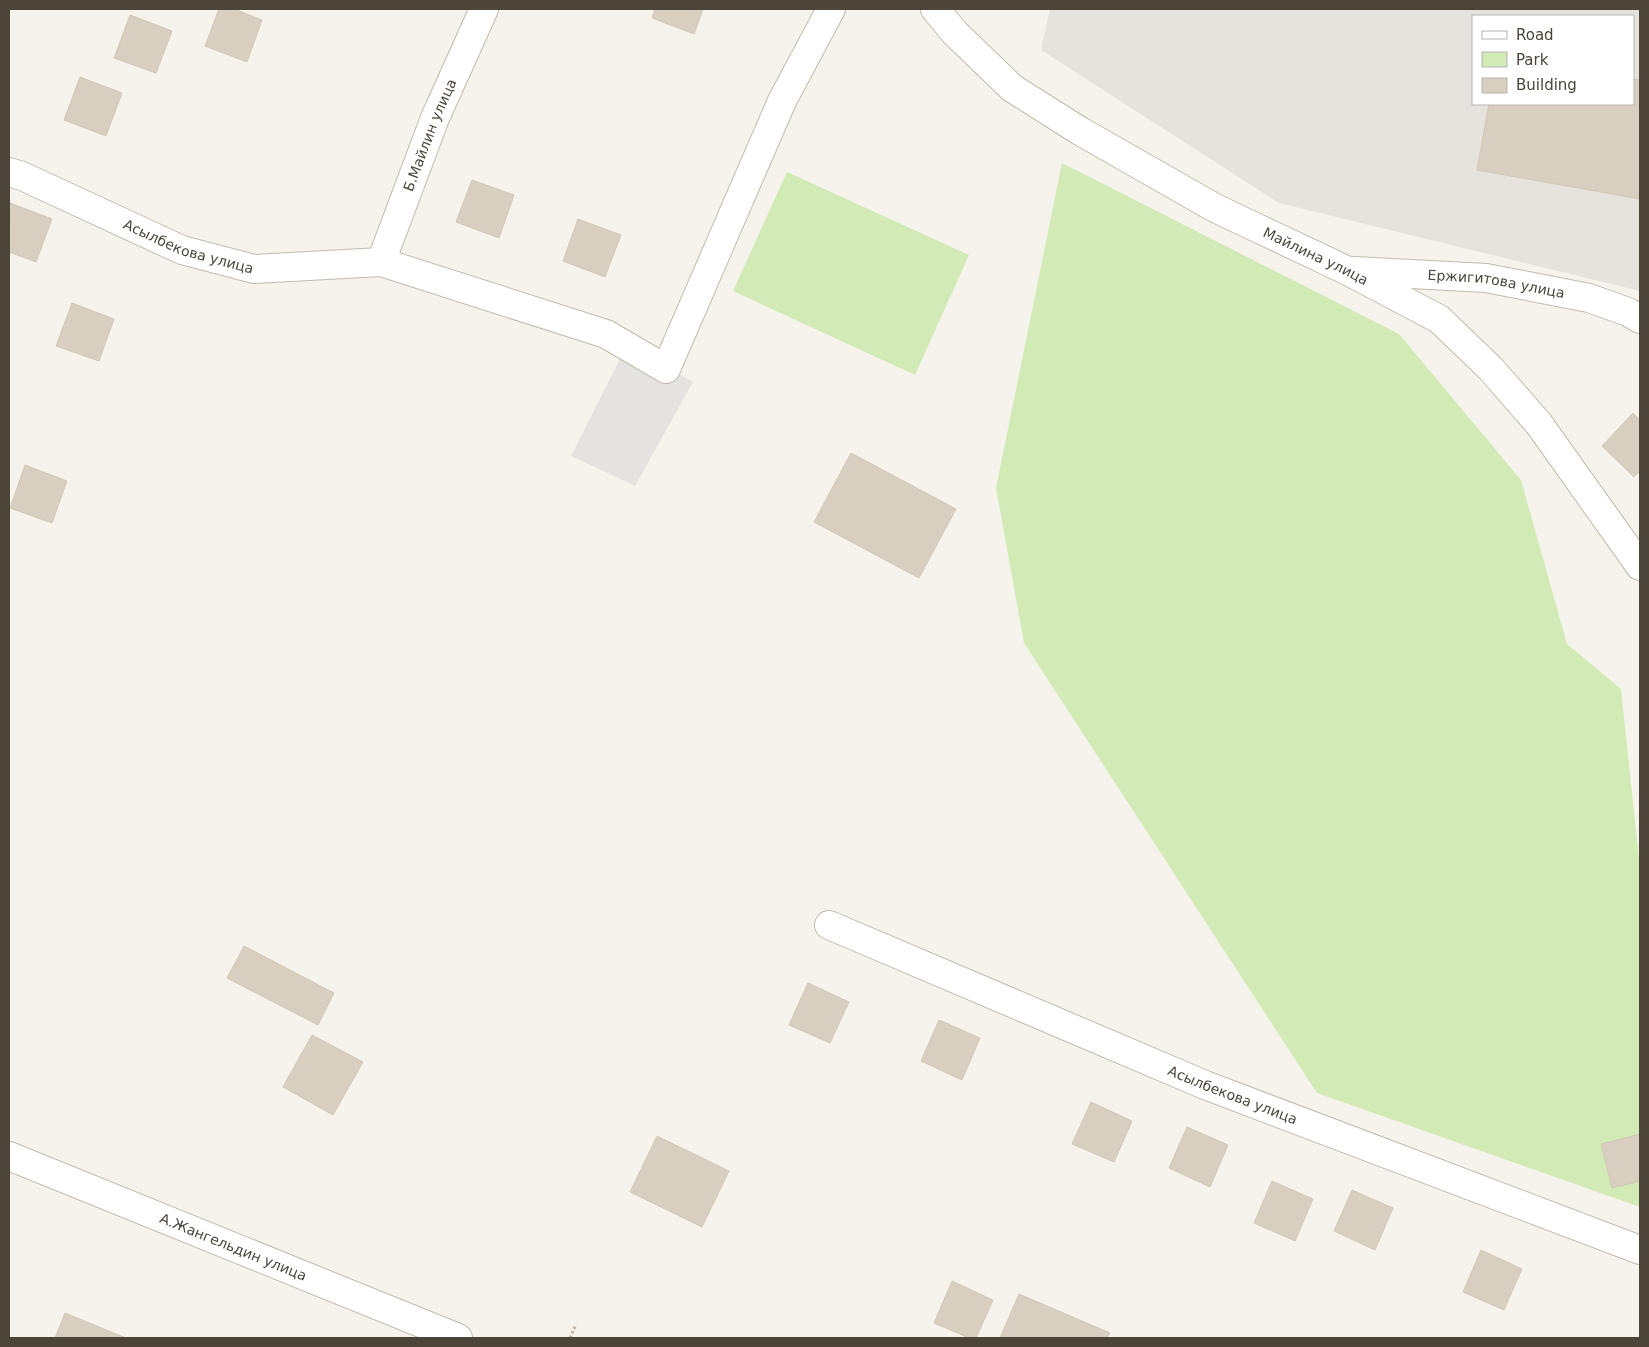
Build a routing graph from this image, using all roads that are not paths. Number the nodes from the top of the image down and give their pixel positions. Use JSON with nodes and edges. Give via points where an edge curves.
{"nodes":[{"id":1,"x":484,"y":9,"type":"edge"},
{"id":2,"x":831,"y":9,"type":"edge"},
{"id":3,"x":935,"y":9,"type":"edge"},
{"id":4,"x":9,"y":172,"type":"edge"},
{"id":5,"x":381,"y":262,"type":"junction"},
{"id":6,"x":1348,"y":271,"type":"junction"},
{"id":7,"x":1640,"y":319,"type":"edge"},
{"id":8,"x":1640,"y":566,"type":"edge"},
{"id":9,"x":829,"y":925,"type":"dead end"},
{"id":10,"x":9,"y":1156,"type":"edge"},
{"id":11,"x":1640,"y":1250,"type":"edge"},
{"id":12,"x":458,"y":1338,"type":"edge"}],
"edges":[{"from":1,"to":5,"type":"street","name":"Б.Майлин улица","via":[[434,118]]},
{"from":2,"to":5,"type":"street","via":[[782,100],[666,369],[606,334]]},
{"from":3,"to":6,"type":"street","name":"Майлина улица","via":[[1012,88],[1215,208]]},
{"from":4,"to":5,"type":"street","name":"Асылбекова улица","via":[[182,250],[254,269]]},
{"from":6,"to":7,"type":"street","name":"Ержигитова улица","via":[[1486,278],[1589,298]]},
{"from":6,"to":8,"type":"street","name":"Майлина улица","via":[[1439,319],[1491,369],[1539,424]]},
{"from":9,"to":11,"type":"street","name":"Асылбекова улица","via":[[1205,1085]]},
{"from":10,"to":12,"type":"street","name":"А.Жангельдин улица"}]}
